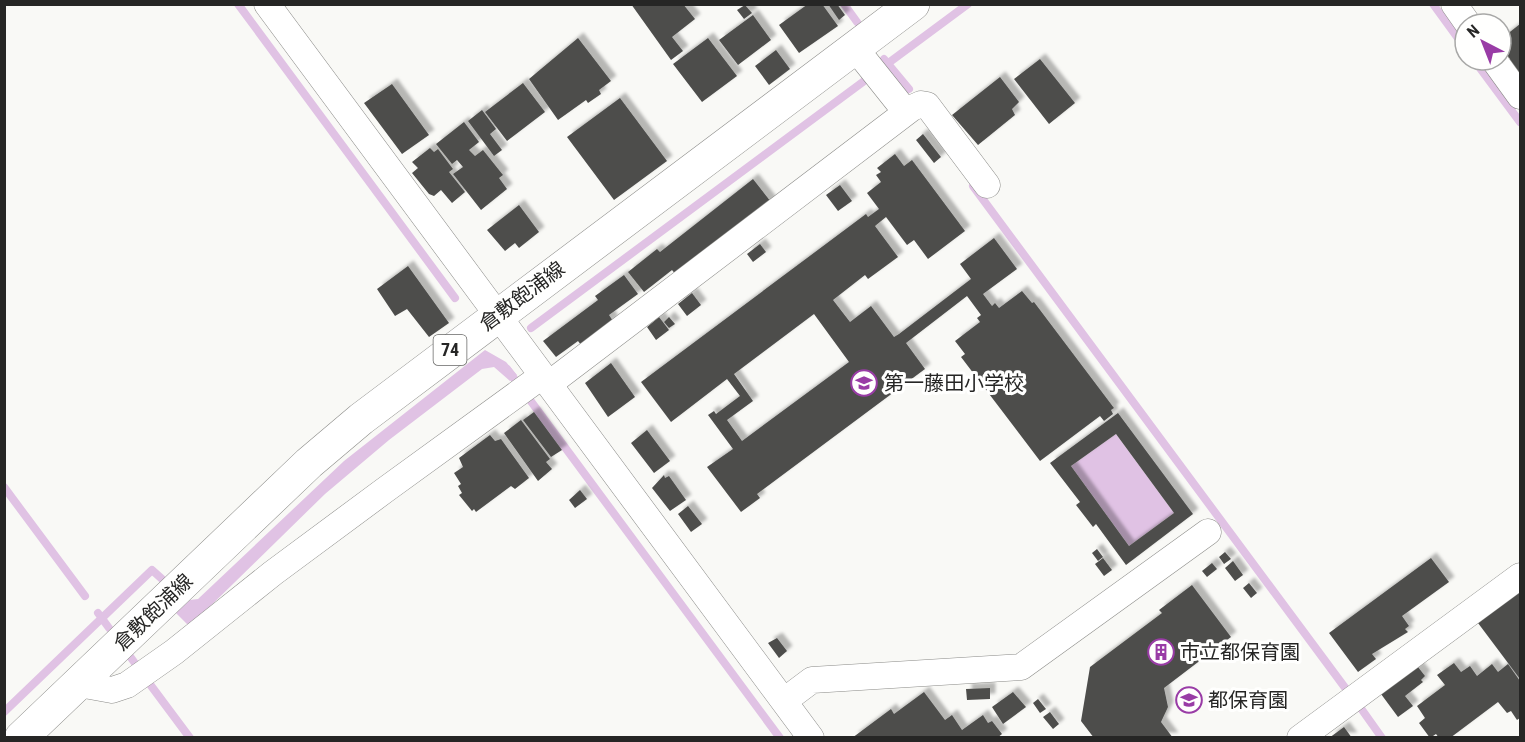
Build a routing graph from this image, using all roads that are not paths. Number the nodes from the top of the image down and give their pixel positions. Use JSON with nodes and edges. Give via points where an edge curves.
{"nodes":[{"id":1,"x":267,"y":4,"type":"edge"},
{"id":2,"x":913,"y":4,"type":"edge"},
{"id":3,"x":870,"y":66,"type":"junction"},
{"id":4,"x":1503,"y":72,"type":"edge"},
{"id":5,"x":1521,"y":96,"type":"edge"},
{"id":6,"x":906,"y":112,"type":"junction"},
{"id":7,"x":987,"y":185,"type":"dead end"},
{"id":8,"x":496,"y":315,"type":"junction"},
{"id":9,"x":534,"y":386,"type":"junction"},
{"id":10,"x":1208,"y":532,"type":"dead end"},
{"id":11,"x":1521,"y":576,"type":"edge"},
{"id":12,"x":79,"y":684,"type":"junction"},
{"id":13,"x":784,"y":701,"type":"junction"},
{"id":14,"x":21,"y":738,"type":"edge"},
{"id":15,"x":811,"y":738,"type":"edge"},
{"id":16,"x":1300,"y":738,"type":"edge"}],
"edges":[{"from":1,"to":8,"type":"street"},
{"from":2,"to":3,"type":"main road","name":"倉敷飽浦線","number":"74"},
{"from":3,"to":6,"type":"street"},
{"from":3,"to":8,"type":"main road","name":"倉敷飽浦線","number":"74"},
{"from":4,"to":5,"type":"street"},
{"from":6,"to":7,"type":"street","via":[[927,105]]},
{"from":6,"to":9,"type":"street"},
{"from":8,"to":9,"type":"street"},
{"from":8,"to":12,"type":"main road","name":"倉敷飽浦線","number":"74","via":[[309,463]]},
{"from":9,"to":12,"type":"street","via":[[348,518],[127,685],[112,690]]},
{"from":9,"to":13,"type":"street"},
{"from":10,"to":13,"type":"street","via":[[1021,667],[812,680]]},
{"from":11,"to":16,"type":"street"},
{"from":12,"to":14,"type":"main road","name":"倉敷飽浦線","number":"74"},
{"from":13,"to":15,"type":"street"}]}
